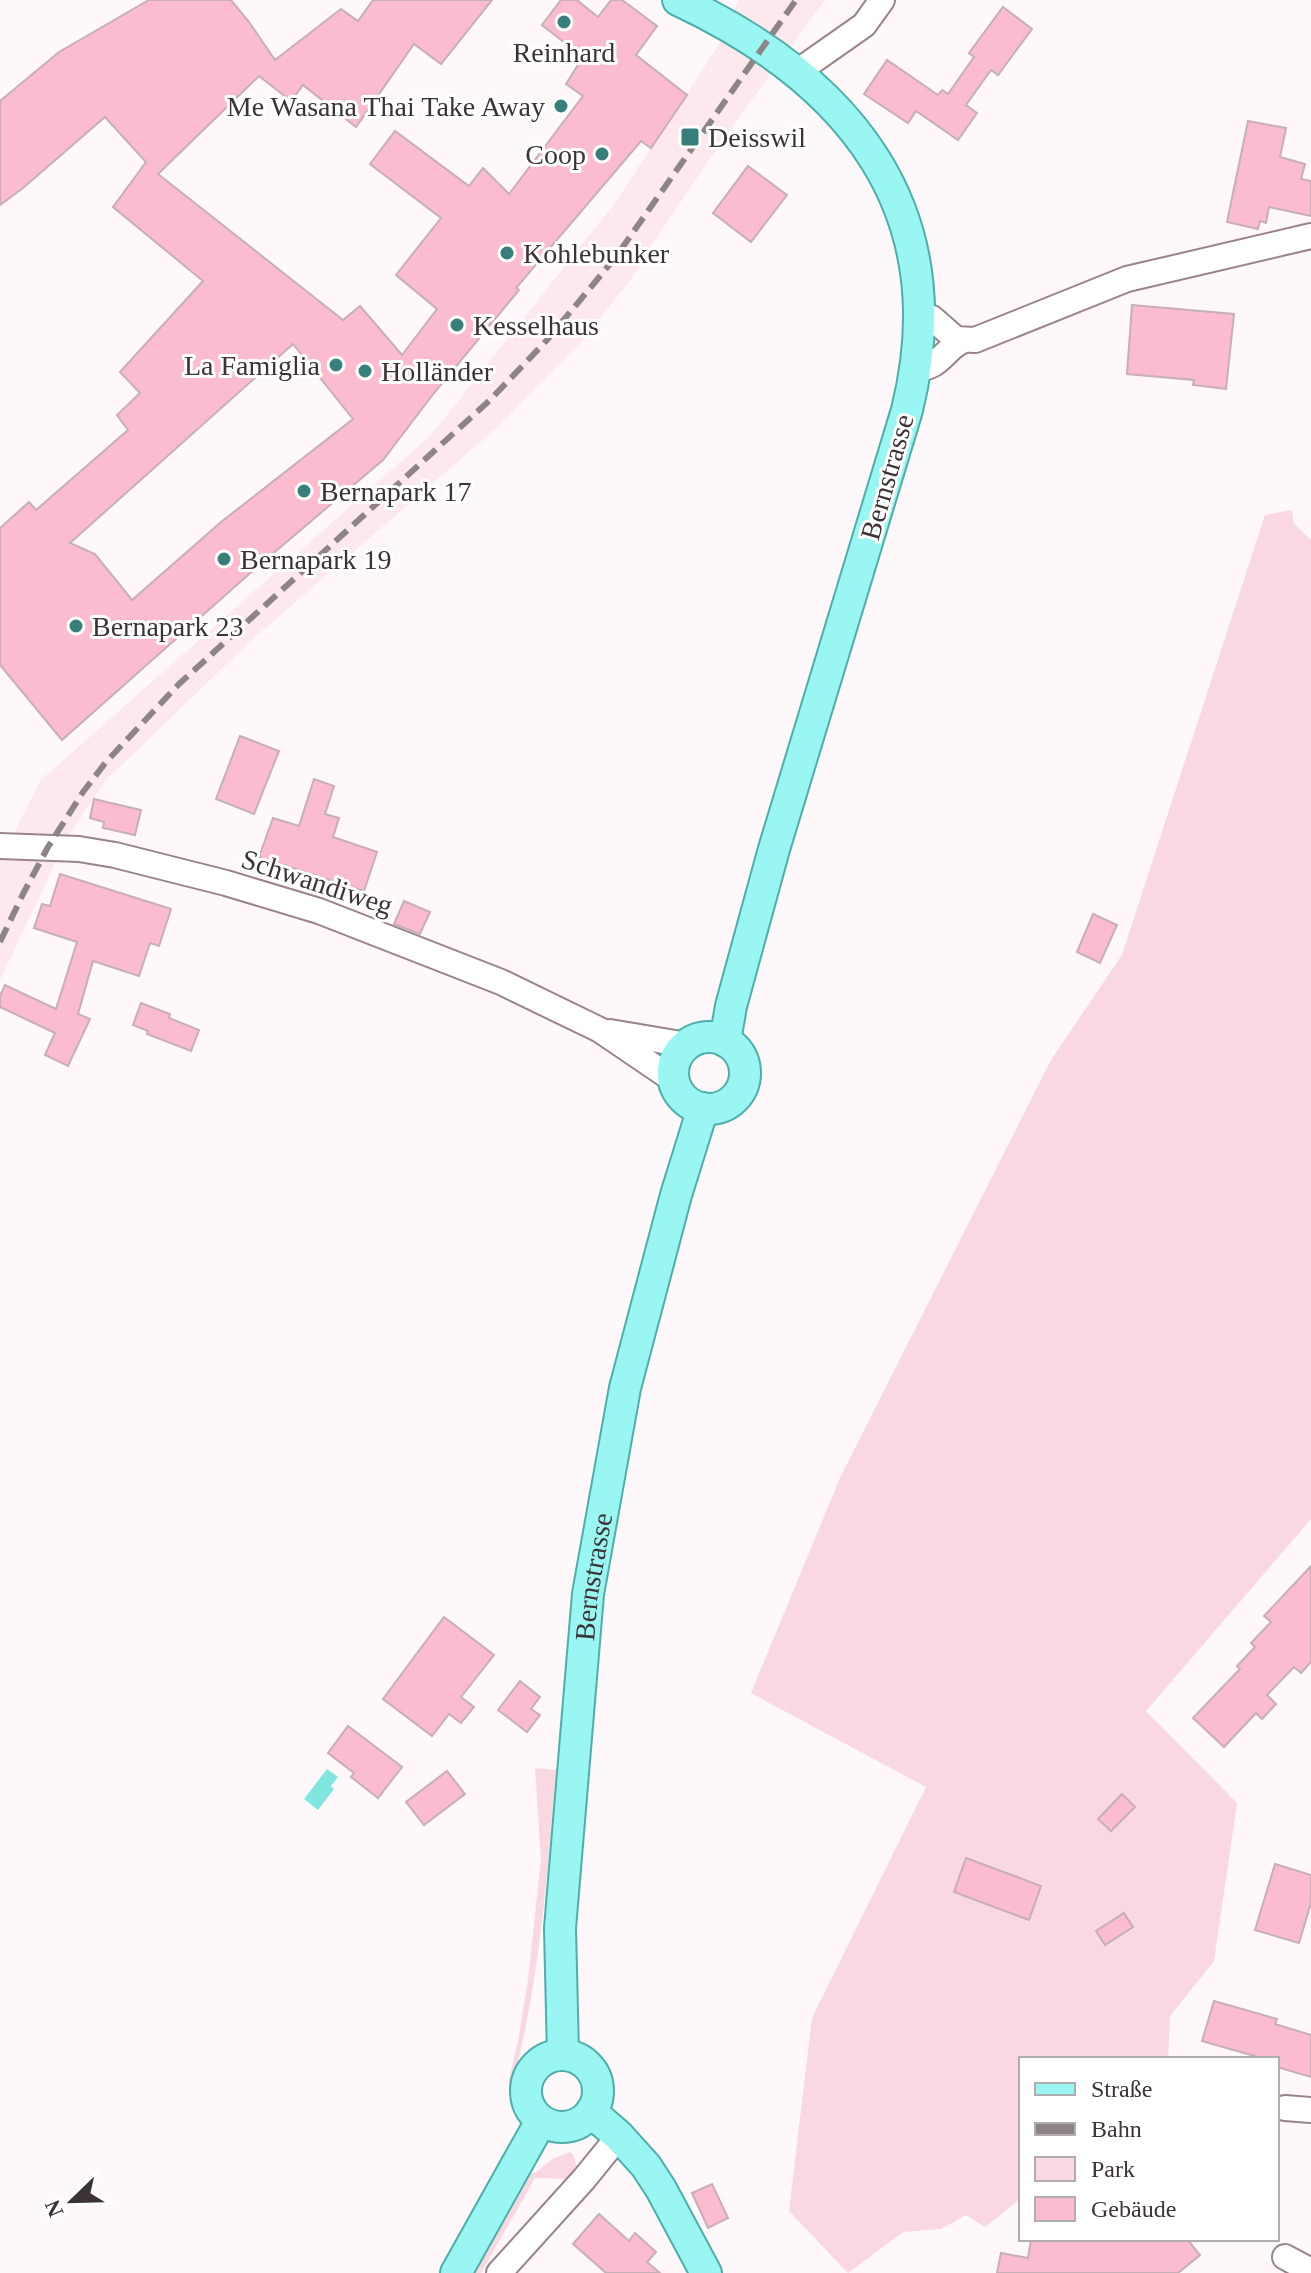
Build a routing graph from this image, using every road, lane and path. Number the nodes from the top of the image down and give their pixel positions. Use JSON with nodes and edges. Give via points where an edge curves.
{"nodes":[{"id":1,"x":678,"y":0,"type":"edge"},
{"id":2,"x":882,"y":0,"type":"edge"},
{"id":3,"x":797,"y":72,"type":"junction"},
{"id":4,"x":1311,"y":236,"type":"edge"},
{"id":5,"x":919,"y":315,"type":"junction"},
{"id":6,"x":962,"y":341,"type":"junction"},
{"id":7,"x":915,"y":369,"type":"junction"},
{"id":8,"x":0,"y":846,"type":"edge"},
{"id":9,"x":600,"y":1030,"type":"junction"},
{"id":10,"x":725,"y":1041,"type":"junction"},
{"id":11,"x":687,"y":1045,"type":"junction"},
{"id":12,"x":675,"y":1081,"type":"junction"},
{"id":13,"x":703,"y":1108,"type":"junction"},
{"id":14,"x":563,"y":2055,"type":"junction"},
{"id":15,"x":1285,"y":2108,"type":"dead end"},
{"id":16,"x":1311,"y":2110,"type":"edge"},
{"id":17,"x":591,"y":2112,"type":"junction"},
{"id":18,"x":541,"y":2121,"type":"junction"},
{"id":19,"x":619,"y":2136,"type":"junction"},
{"id":20,"x":1285,"y":2257,"type":"dead end"},
{"id":21,"x":1311,"y":2271,"type":"edge"},
{"id":22,"x":456,"y":2273,"type":"edge"},
{"id":23,"x":499,"y":2273,"type":"edge"},
{"id":24,"x":706,"y":2273,"type":"edge"}],
"edges":[{"from":1,"to":3,"type":"main road","name":"Bernstrasse","via":[[739,31]]},
{"from":2,"to":3,"type":"street","via":[[864,25]]},
{"from":3,"to":5,"type":"main road","name":"Bernstrasse","via":[[858,133],[886,179],[911,248]]},
{"from":4,"to":6,"type":"street","via":[[1127,279],[985,337]]},
{"from":5,"to":6,"type":"street","via":[[932,318]]},
{"from":5,"to":7,"type":"main road","name":"Bernstrasse"},
{"from":6,"to":7,"type":"street","via":[[930,367]]},
{"from":7,"to":10,"type":"main road","name":"Bernstrasse","via":[[895,455],[774,849]]},
{"from":8,"to":9,"type":"street","name":"Schwandiweg","via":[[102,852],[293,903],[501,982]]},
{"from":9,"to":11,"type":"street","name":"Schwandiweg"},
{"from":9,"to":12,"type":"street","name":"Schwandiweg"},
{"from":10,"to":11,"type":"main road","via":[[706,1037]]},
{"from":10,"to":13,"type":"main road","via":[[744,1063],[744,1082],[724,1106]]},
{"from":11,"to":12,"type":"main road","via":[[675,1061]]},
{"from":12,"to":13,"type":"main road","via":[[685,1099]]},
{"from":13,"to":14,"type":"main road","name":"Bernstrasse","via":[[625,1388],[588,1594],[560,1928]]},
{"from":14,"to":17,"type":"main road","via":[[591,2070],[598,2091]]},
{"from":14,"to":18,"type":"main road","via":[[543,2060],[529,2075],[528,2105]]},
{"from":15,"to":16,"type":"street"},
{"from":17,"to":18,"type":"main road","via":[[568,2127]]},
{"from":17,"to":19,"type":"main road"},
{"from":18,"to":22,"type":"main road"},
{"from":19,"to":23,"type":"street"},
{"from":19,"to":24,"type":"main road","via":[[661,2189]]},
{"from":20,"to":21,"type":"street"}]}
